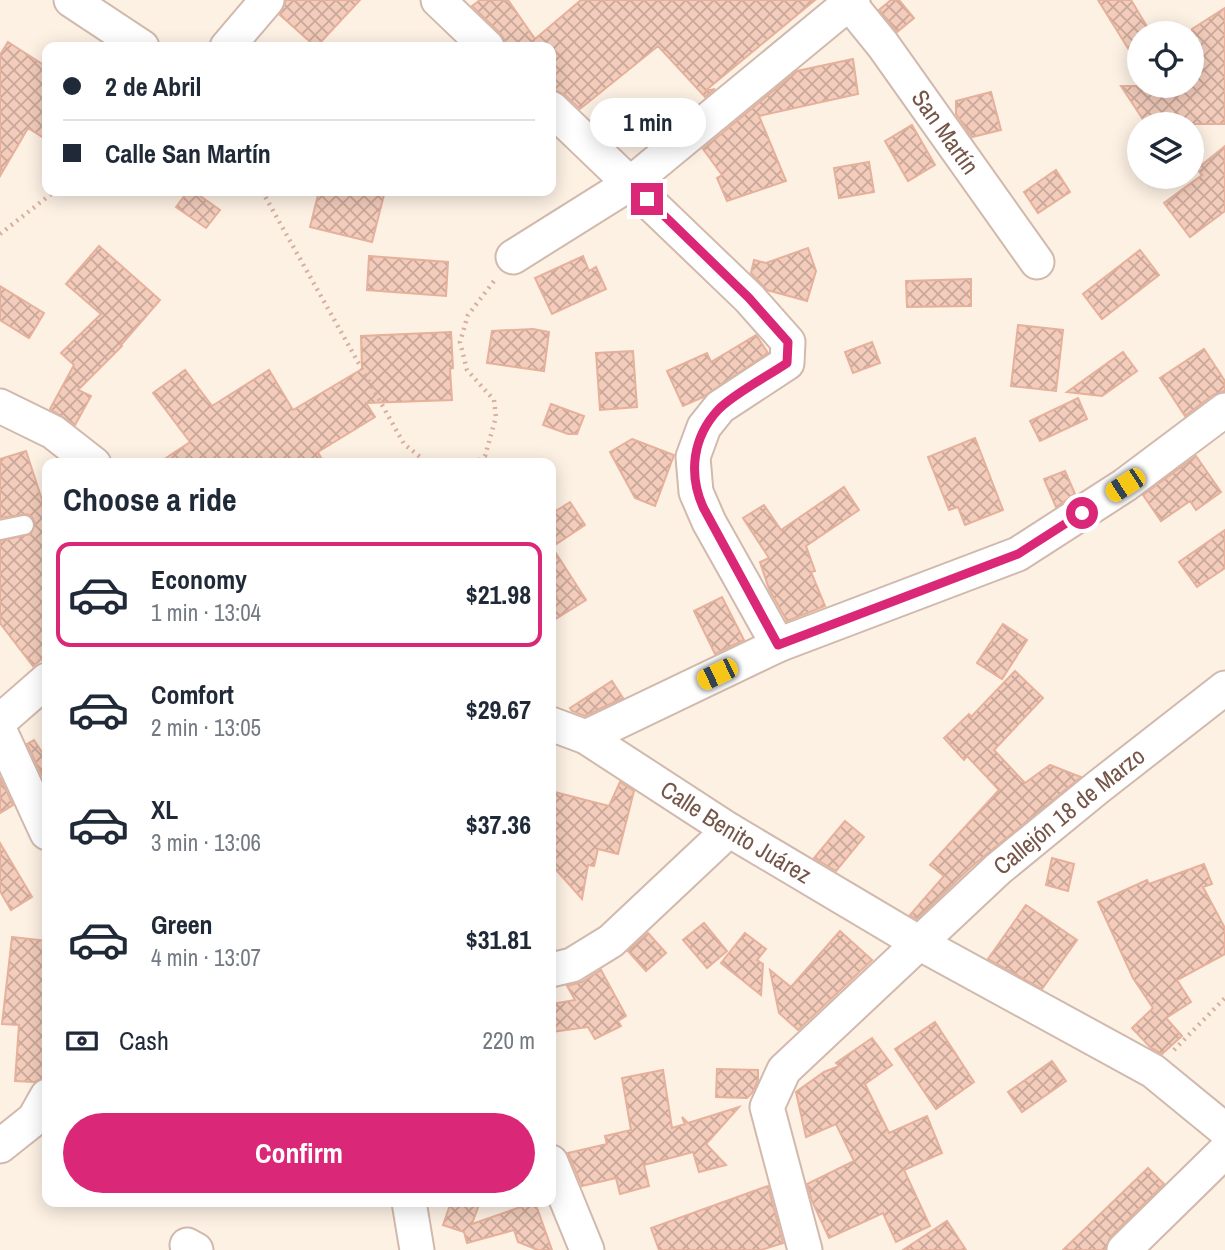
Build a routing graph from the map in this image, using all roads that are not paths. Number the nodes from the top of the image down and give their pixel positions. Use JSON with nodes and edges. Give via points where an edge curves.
{"nodes":[{"id":1,"x":71,"y":0,"type":"edge"},
{"id":2,"x":267,"y":0,"type":"edge"},
{"id":3,"x":438,"y":0,"type":"edge"},
{"id":4,"x":851,"y":1,"type":"edge"},
{"id":5,"x":134,"y":42,"type":"edge"},
{"id":6,"x":231,"y":42,"type":"edge"},
{"id":7,"x":483,"y":42,"type":"edge"},
{"id":8,"x":556,"y":113,"type":"edge"},
{"id":9,"x":631,"y":183,"type":"junction"},
{"id":10,"x":513,"y":257,"type":"road end"},
{"id":11,"x":1037,"y":262,"type":"dead end"},
{"id":12,"x":1225,"y":410,"type":"edge"},
{"id":13,"x":4,"y":412,"type":"edge"},
{"id":14,"x":86,"y":458,"type":"edge"},
{"id":15,"x":24,"y":525,"type":"dead end"},
{"id":16,"x":0,"y":530,"type":"edge"},
{"id":17,"x":778,"y":645,"type":"junction"},
{"id":18,"x":42,"y":684,"type":"edge"},
{"id":19,"x":1225,"y":688,"type":"edge"},
{"id":20,"x":0,"y":721,"type":"edge"},
{"id":21,"x":556,"y":725,"type":"edge"},
{"id":22,"x":0,"y":731,"type":"edge"},
{"id":23,"x":586,"y":737,"type":"junction"},
{"id":24,"x":42,"y":822,"type":"edge"},
{"id":25,"x":729,"y":830,"type":"junction"},
{"id":26,"x":921,"y":944,"type":"junction"},
{"id":27,"x":556,"y":969,"type":"edge"},
{"id":28,"x":42,"y":1105,"type":"edge"},
{"id":29,"x":1225,"y":1130,"type":"edge"},
{"id":30,"x":0,"y":1146,"type":"edge"},
{"id":31,"x":1225,"y":1151,"type":"edge"},
{"id":32,"x":556,"y":1174,"type":"edge"},
{"id":33,"x":410,"y":1207,"type":"edge"},
{"id":34,"x":417,"y":1250,"type":"edge"},
{"id":35,"x":587,"y":1250,"type":"edge"},
{"id":36,"x":805,"y":1250,"type":"edge"},
{"id":37,"x":1124,"y":1250,"type":"edge"}],
"edges":[{"from":1,"to":5,"type":"street"},
{"from":2,"to":6,"type":"street"},
{"from":3,"to":7,"type":"street"},
{"from":4,"to":9,"type":"street"},
{"from":4,"to":11,"type":"street","name":"San Martín"},
{"from":8,"to":9,"type":"street"},
{"from":9,"to":10,"type":"street"},
{"from":9,"to":17,"type":"street","via":[[788,342],[787,363],[720,407],[704,427],[694,457],[696,492],[709,522]]},
{"from":12,"to":17,"type":"street","via":[[1125,485],[1018,554]]},
{"from":13,"to":14,"type":"street","via":[[53,432]]},
{"from":15,"to":16,"type":"lane"},
{"from":17,"to":23,"type":"street"},
{"from":18,"to":20,"type":"street"},
{"from":19,"to":26,"type":"street","name":"Callejón 18 de Marzo","via":[[1008,861]]},
{"from":21,"to":23,"type":"street","name":"Calle Benito Juárez"},
{"from":22,"to":24,"type":"street"},
{"from":23,"to":25,"type":"street","name":"Calle Benito Juárez"},
{"from":25,"to":26,"type":"street","name":"Calle Benito Juárez"},
{"from":25,"to":27,"type":"street","via":[[611,941],[572,965]]},
{"from":26,"to":29,"type":"street","name":"Calle Benito Juárez","via":[[1153,1071]]},
{"from":26,"to":36,"type":"street","via":[[784,1070],[767,1107]]},
{"from":28,"to":30,"type":"street","via":[[34,1119]]},
{"from":31,"to":37,"type":"street"},
{"from":32,"to":35,"type":"street"},
{"from":33,"to":34,"type":"street"}]}
